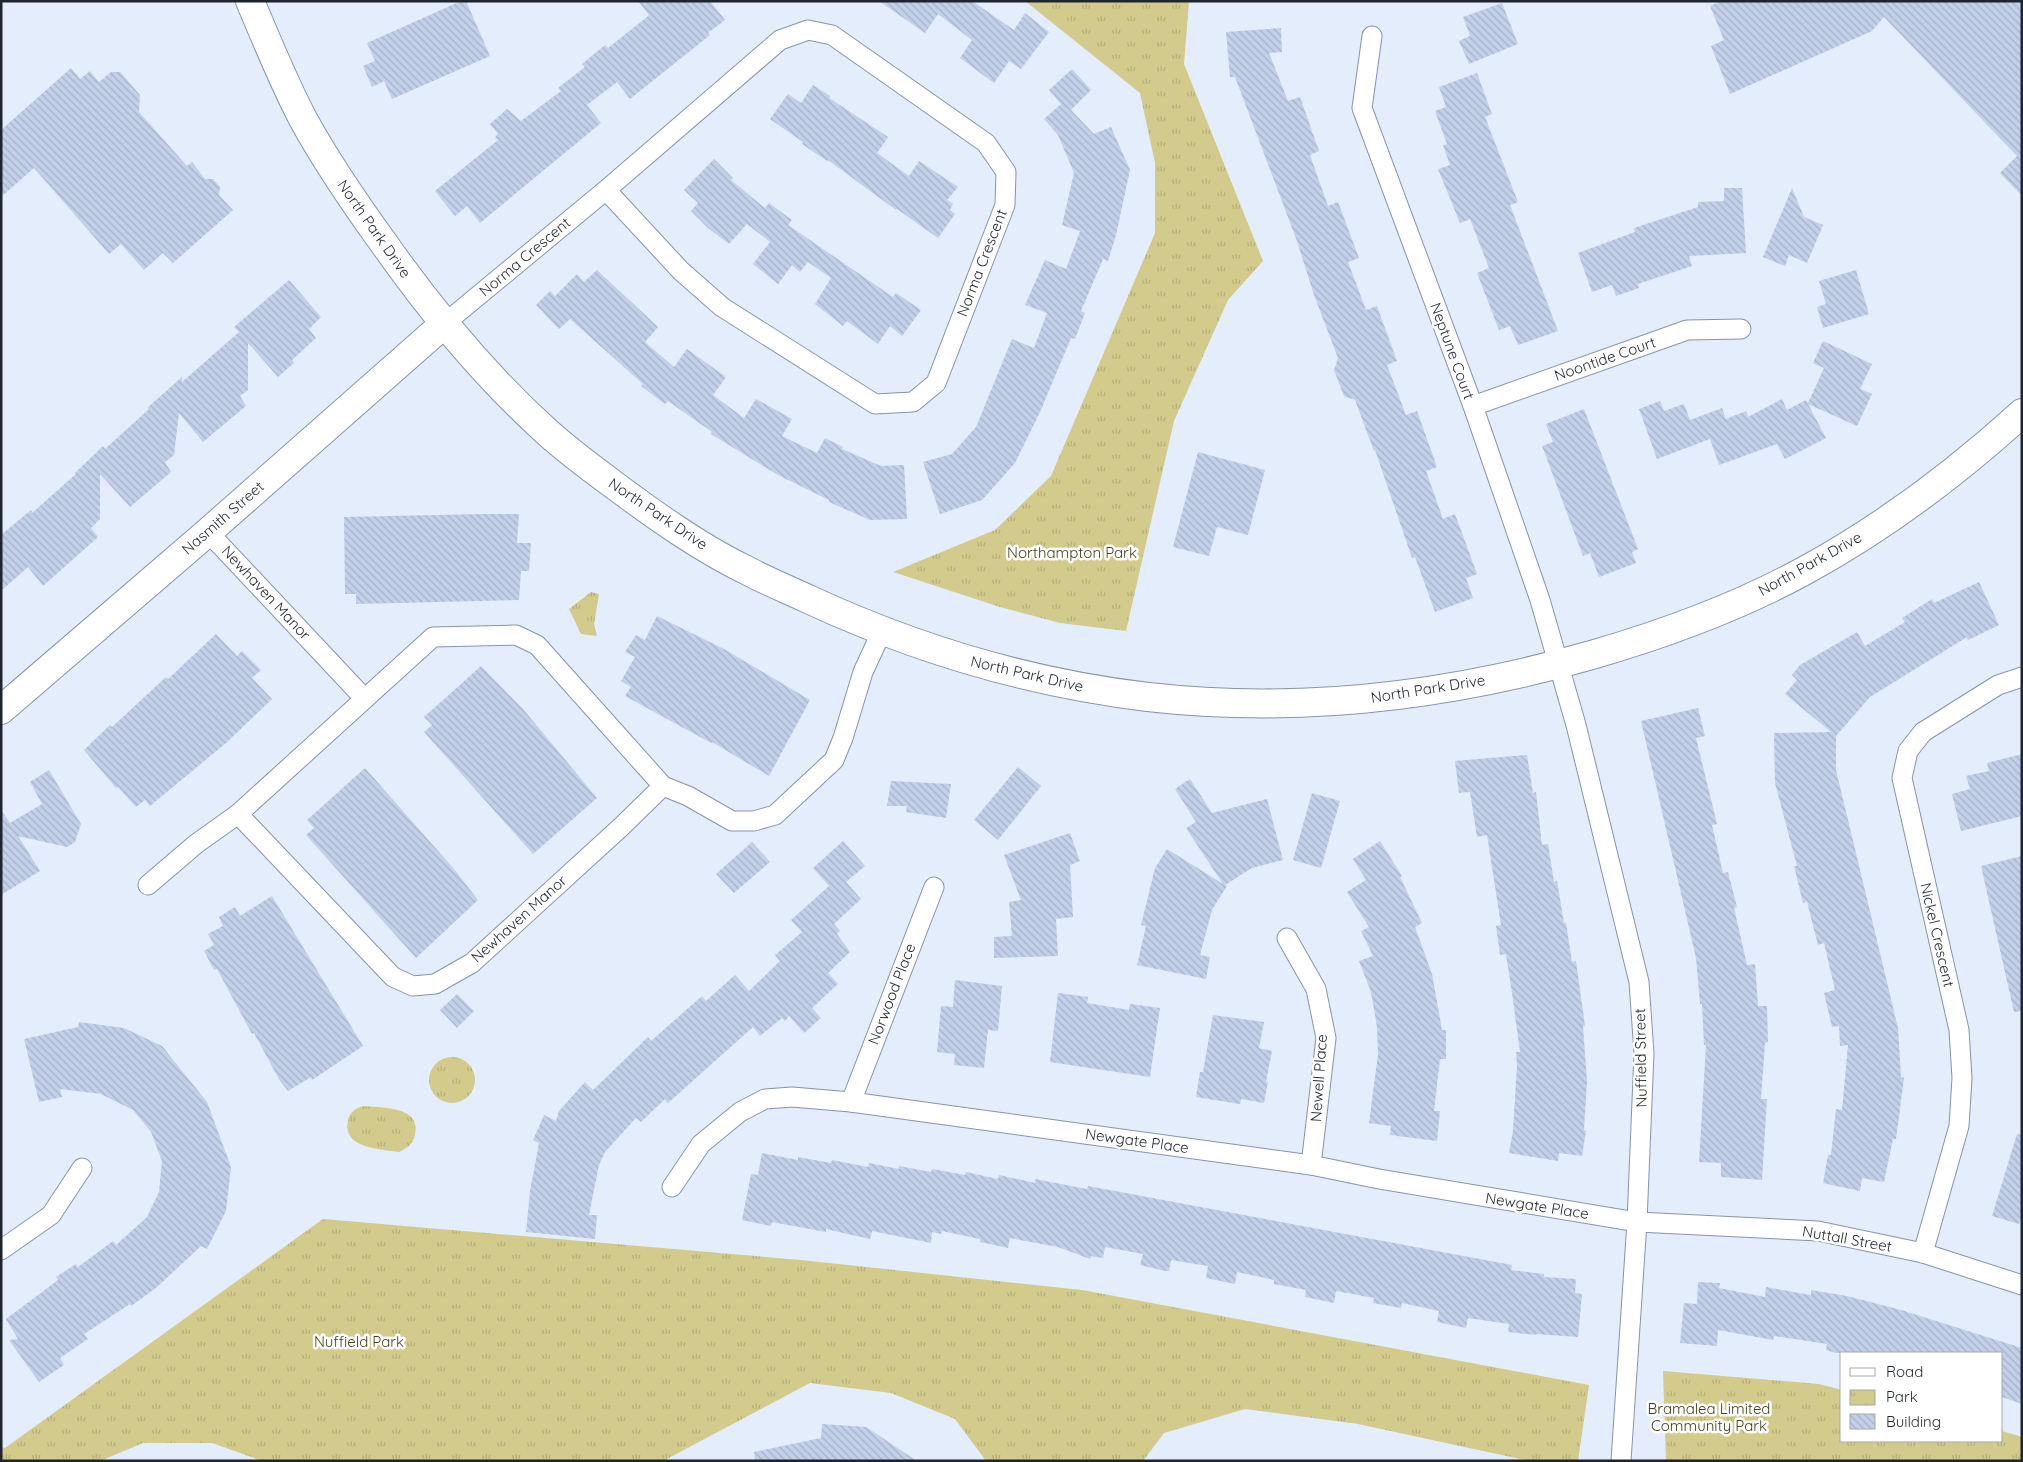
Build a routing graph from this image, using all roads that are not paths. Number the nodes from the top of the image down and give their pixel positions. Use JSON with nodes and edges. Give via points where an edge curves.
{"nodes":[{"id":1,"x":250,"y":1,"type":"edge"},
{"id":2,"x":1372,"y":36,"type":"dead end"},
{"id":3,"x":606,"y":190,"type":"junction"},
{"id":4,"x":444,"y":324,"type":"junction"},
{"id":5,"x":1742,"y":329,"type":"dead end"},
{"id":6,"x":1472,"y":406,"type":"junction"},
{"id":7,"x":2022,"y":413,"type":"edge"},
{"id":8,"x":208,"y":532,"type":"junction"},
{"id":9,"x":882,"y":631,"type":"junction"},
{"id":10,"x":1559,"y":664,"type":"junction"},
{"id":11,"x":2022,"y":677,"type":"edge"},
{"id":12,"x":364,"y":698,"type":"junction"},
{"id":13,"x":1,"y":710,"type":"edge"},
{"id":14,"x":663,"y":786,"type":"junction"},
{"id":15,"x":238,"y":814,"type":"junction"},
{"id":16,"x":148,"y":885,"type":"dead end"},
{"id":17,"x":934,"y":887,"type":"dead end"},
{"id":18,"x":1287,"y":938,"type":"dead end"},
{"id":19,"x":851,"y":1102,"type":"junction"},
{"id":20,"x":1311,"y":1165,"type":"junction"},
{"id":21,"x":82,"y":1168,"type":"dead end"},
{"id":22,"x":672,"y":1187,"type":"dead end"},
{"id":23,"x":1637,"y":1222,"type":"junction"},
{"id":24,"x":1,"y":1250,"type":"edge"},
{"id":25,"x":1924,"y":1254,"type":"junction"},
{"id":26,"x":2022,"y":1285,"type":"edge"},
{"id":27,"x":1621,"y":1461,"type":"edge"}],
"edges":[{"from":1,"to":4,"type":"main road","name":"North Park Drive","via":[[284,82],[321,151],[378,236]]},
{"from":2,"to":6,"type":"street","name":"Neptune Court","via":[[1362,108]]},
{"from":3,"to":3,"type":"street","name":"Norma Crescent","via":[[780,40],[808,30],[832,36],[986,143],[1006,172],[1005,204],[936,383],[914,402],[875,404],[722,307],[681,271]]},
{"from":3,"to":4,"type":"street","name":"Norma Crescent"},
{"from":4,"to":8,"type":"main road","name":"Nasmith Street"},
{"from":4,"to":9,"type":"main road","name":"North Park Drive","via":[[479,365],[550,435],[682,534],[746,571]]},
{"from":5,"to":6,"type":"street","name":"Noontide Court","via":[[1686,330]]},
{"from":6,"to":10,"type":"street","name":"Neptune Court"},
{"from":7,"to":10,"type":"main road","name":"North Park Drive","via":[[1928,491],[1804,571],[1736,604],[1666,632]]},
{"from":8,"to":12,"type":"street","name":"Newhaven Manor"},
{"from":8,"to":13,"type":"main road","name":"Nasmith Street"},
{"from":9,"to":10,"type":"main road","name":"North Park Drive","via":[[949,655],[1033,677],[1140,696],[1224,703],[1286,704],[1372,698],[1478,683]]},
{"from":9,"to":14,"type":"street","via":[[863,672],[834,760],[775,815],[754,821],[732,821]]},
{"from":10,"to":23,"type":"street","name":"Nuffield Street","via":[[1639,982],[1644,1054]]},
{"from":11,"to":25,"type":"street","name":"Nickel Crescent","via":[[1998,685],[1923,732],[1908,751],[1902,778],[1958,1030],[1962,1078],[1959,1126]]},
{"from":12,"to":14,"type":"street","via":[[433,637],[516,636],[537,645]]},
{"from":12,"to":15,"type":"street"},
{"from":14,"to":15,"type":"street","name":"Newhaven Manor","via":[[472,963],[435,984],[413,986],[393,977]]},
{"from":15,"to":16,"type":"street"},
{"from":17,"to":19,"type":"street","name":"Norwood Place"},
{"from":18,"to":20,"type":"street","name":"Newell Place","via":[[1316,990],[1326,1038]]},
{"from":19,"to":20,"type":"street","name":"Newgate Place"},
{"from":19,"to":22,"type":"street","name":"Newgate Place","via":[[792,1097],[765,1099],[740,1112],[700,1144]]},
{"from":20,"to":23,"type":"street","name":"Newgate Place","via":[[1379,1180]]},
{"from":21,"to":24,"type":"street","via":[[51,1215]]},
{"from":23,"to":25,"type":"street","name":"Nuttall Street","via":[[1818,1231]]},
{"from":23,"to":27,"type":"street","name":"Nuffield Street"},
{"from":25,"to":26,"type":"street","name":"Nuttall Street"}]}
